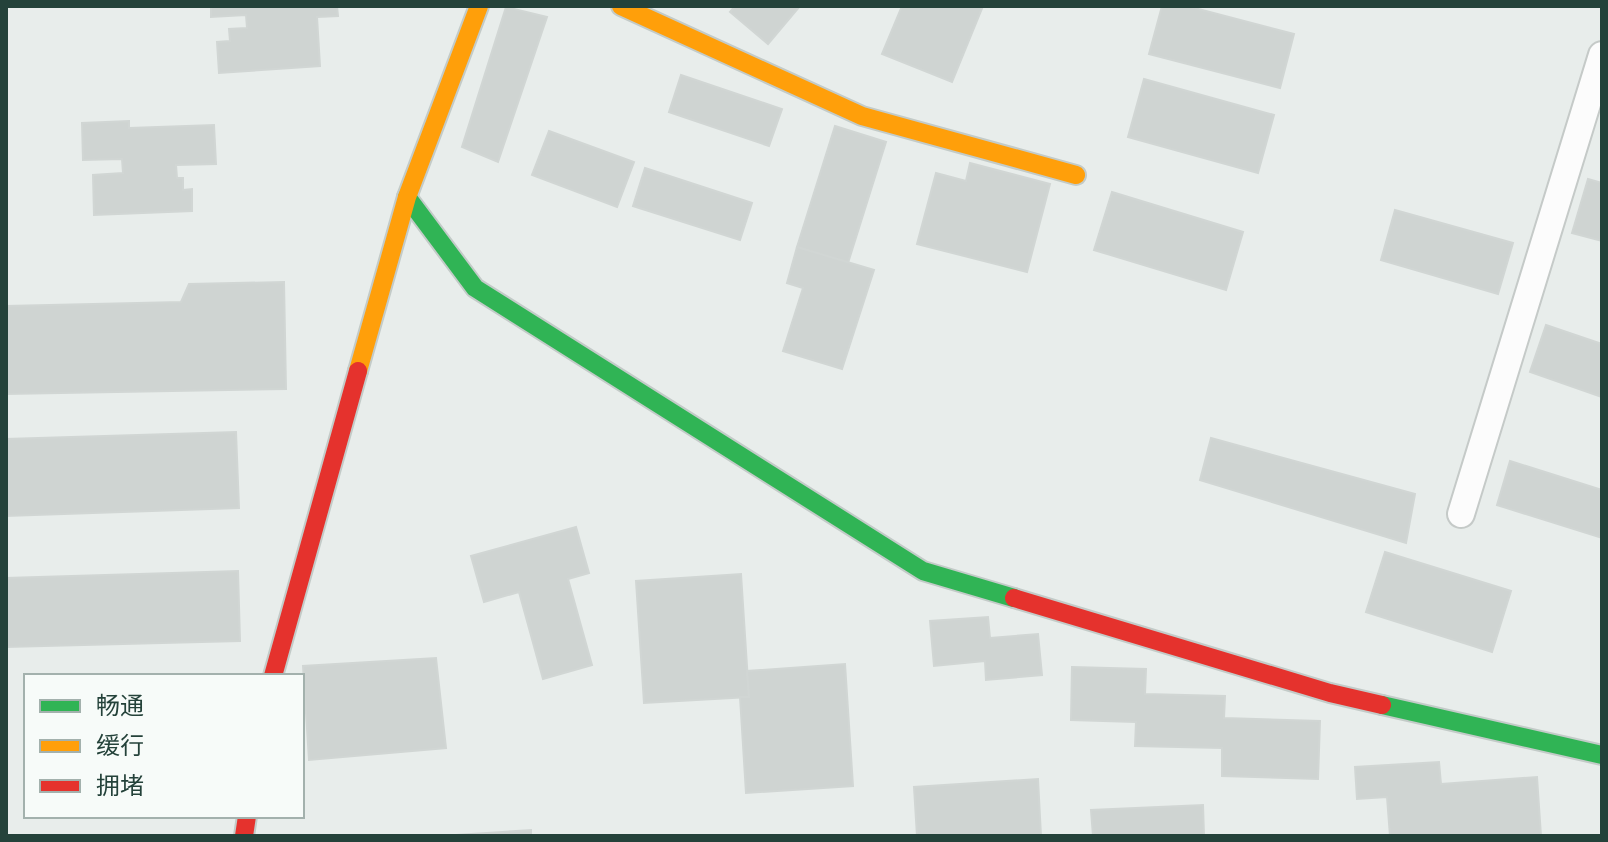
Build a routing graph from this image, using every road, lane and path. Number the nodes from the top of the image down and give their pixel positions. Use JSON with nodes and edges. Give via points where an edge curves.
{"nodes":[{"id":1,"x":479,"y":6,"type":"edge"},
{"id":2,"x":621,"y":6,"type":"edge"},
{"id":3,"x":1602,"y":55,"type":"edge"},
{"id":4,"x":1076,"y":175,"type":"dead end"},
{"id":5,"x":407,"y":197,"type":"junction"},
{"id":6,"x":1461,"y":514,"type":"dead end"},
{"id":7,"x":274,"y":674,"type":"edge"},
{"id":8,"x":1602,"y":755,"type":"edge"}],
"edges":[{"from":1,"to":5,"type":"street"},
{"from":2,"to":4,"type":"street","via":[[862,116]]},
{"from":3,"to":6,"type":"street"},
{"from":5,"to":7,"type":"street"},
{"from":5,"to":8,"type":"street","via":[[475,288],[923,571],[1330,693]]}]}
